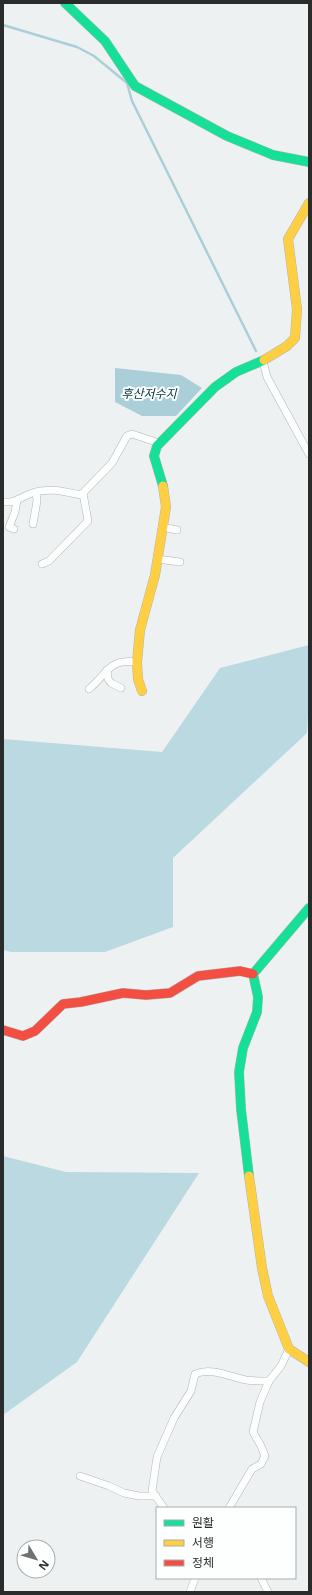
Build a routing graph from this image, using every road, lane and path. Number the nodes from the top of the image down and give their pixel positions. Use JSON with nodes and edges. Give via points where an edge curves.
{"nodes":[{"id":1,"x":65,"y":3,"type":"edge"},
{"id":2,"x":309,"y":162,"type":"edge"},
{"id":3,"x":309,"y":203,"type":"edge"},
{"id":4,"x":262,"y":361,"type":"junction"},
{"id":5,"x":159,"y":443,"type":"junction"},
{"id":6,"x":309,"y":454,"type":"edge"},
{"id":7,"x":36,"y":492,"type":"junction"},
{"id":8,"x":83,"y":493,"type":"junction"},
{"id":9,"x":17,"y":500,"type":"junction"},
{"id":10,"x":3,"y":502,"type":"edge"},
{"id":11,"x":33,"y":524,"type":"dead end"},
{"id":12,"x":162,"y":527,"type":"junction"},
{"id":13,"x":14,"y":529,"type":"dead end"},
{"id":14,"x":177,"y":530,"type":"dead end"},
{"id":15,"x":157,"y":559,"type":"junction"},
{"id":16,"x":180,"y":562,"type":"dead end"},
{"id":17,"x":42,"y":564,"type":"dead end"},
{"id":18,"x":137,"y":662,"type":"junction"},
{"id":19,"x":107,"y":670,"type":"junction"},
{"id":20,"x":121,"y":688,"type":"dead end"},
{"id":21,"x":89,"y":689,"type":"dead end"},
{"id":22,"x":142,"y":691,"type":"dead end"},
{"id":23,"x":309,"y":908,"type":"edge"},
{"id":24,"x":253,"y":974,"type":"junction"},
{"id":25,"x":3,"y":1030,"type":"edge"},
{"id":26,"x":289,"y":1349,"type":"junction"},
{"id":27,"x":309,"y":1362,"type":"edge"},
{"id":28,"x":269,"y":1381,"type":"junction"},
{"id":29,"x":80,"y":1476,"type":"dead end"},
{"id":30,"x":156,"y":1496,"type":"junction"},
{"id":31,"x":163,"y":1507,"type":"edge"},
{"id":32,"x":230,"y":1507,"type":"edge"},
{"id":33,"x":195,"y":1579,"type":"edge"},
{"id":34,"x":261,"y":1579,"type":"edge"},
{"id":35,"x":190,"y":1592,"type":"edge"},
{"id":36,"x":268,"y":1592,"type":"edge"}],
"edges":[{"from":1,"to":2,"type":"street","via":[[105,41],[135,86],[227,136],[268,154]]},
{"from":3,"to":4,"type":"street","via":[[288,239],[297,309],[295,338]]},
{"from":4,"to":5,"type":"street","via":[[236,372],[215,387]]},
{"from":4,"to":6,"type":"street","via":[[267,377]]},
{"from":5,"to":8,"type":"street","via":[[132,434],[127,436],[112,463]]},
{"from":5,"to":12,"type":"street","via":[[154,456],[162,481],[166,508]]},
{"from":7,"to":8,"type":"street","via":[[53,490],[81,495]]},
{"from":7,"to":9,"type":"street"},
{"from":7,"to":11,"type":"street"},
{"from":8,"to":17,"type":"street","via":[[88,521]]},
{"from":9,"to":10,"type":"street"},
{"from":9,"to":13,"type":"street","via":[[9,527]]},
{"from":12,"to":14,"type":"street"},
{"from":12,"to":15,"type":"street"},
{"from":15,"to":16,"type":"street"},
{"from":15,"to":18,"type":"street","via":[[140,630]]},
{"from":18,"to":19,"type":"street","via":[[112,664]]},
{"from":18,"to":22,"type":"street"},
{"from":19,"to":20,"type":"street","via":[[111,683]]},
{"from":19,"to":21,"type":"street"},
{"from":23,"to":24,"type":"street"},
{"from":24,"to":25,"type":"street","via":[[240,971],[198,976],[170,993],[123,993],[63,1004],[35,1031],[23,1036]]},
{"from":24,"to":26,"type":"street","via":[[258,997],[257,1012],[240,1066],[241,1109],[262,1268],[268,1296]]},
{"from":26,"to":27,"type":"street"},
{"from":26,"to":28,"type":"street","via":[[281,1366]]},
{"from":28,"to":30,"type":"street","via":[[247,1380],[214,1373],[196,1374],[191,1391],[174,1418],[157,1457],[152,1491]]},
{"from":28,"to":32,"type":"street","via":[[260,1402],[253,1432],[265,1456],[261,1464],[252,1469]]},
{"from":29,"to":30,"type":"street","via":[[124,1493]]},
{"from":30,"to":31,"type":"street"},
{"from":33,"to":35,"type":"street"},
{"from":34,"to":36,"type":"street"}]}
